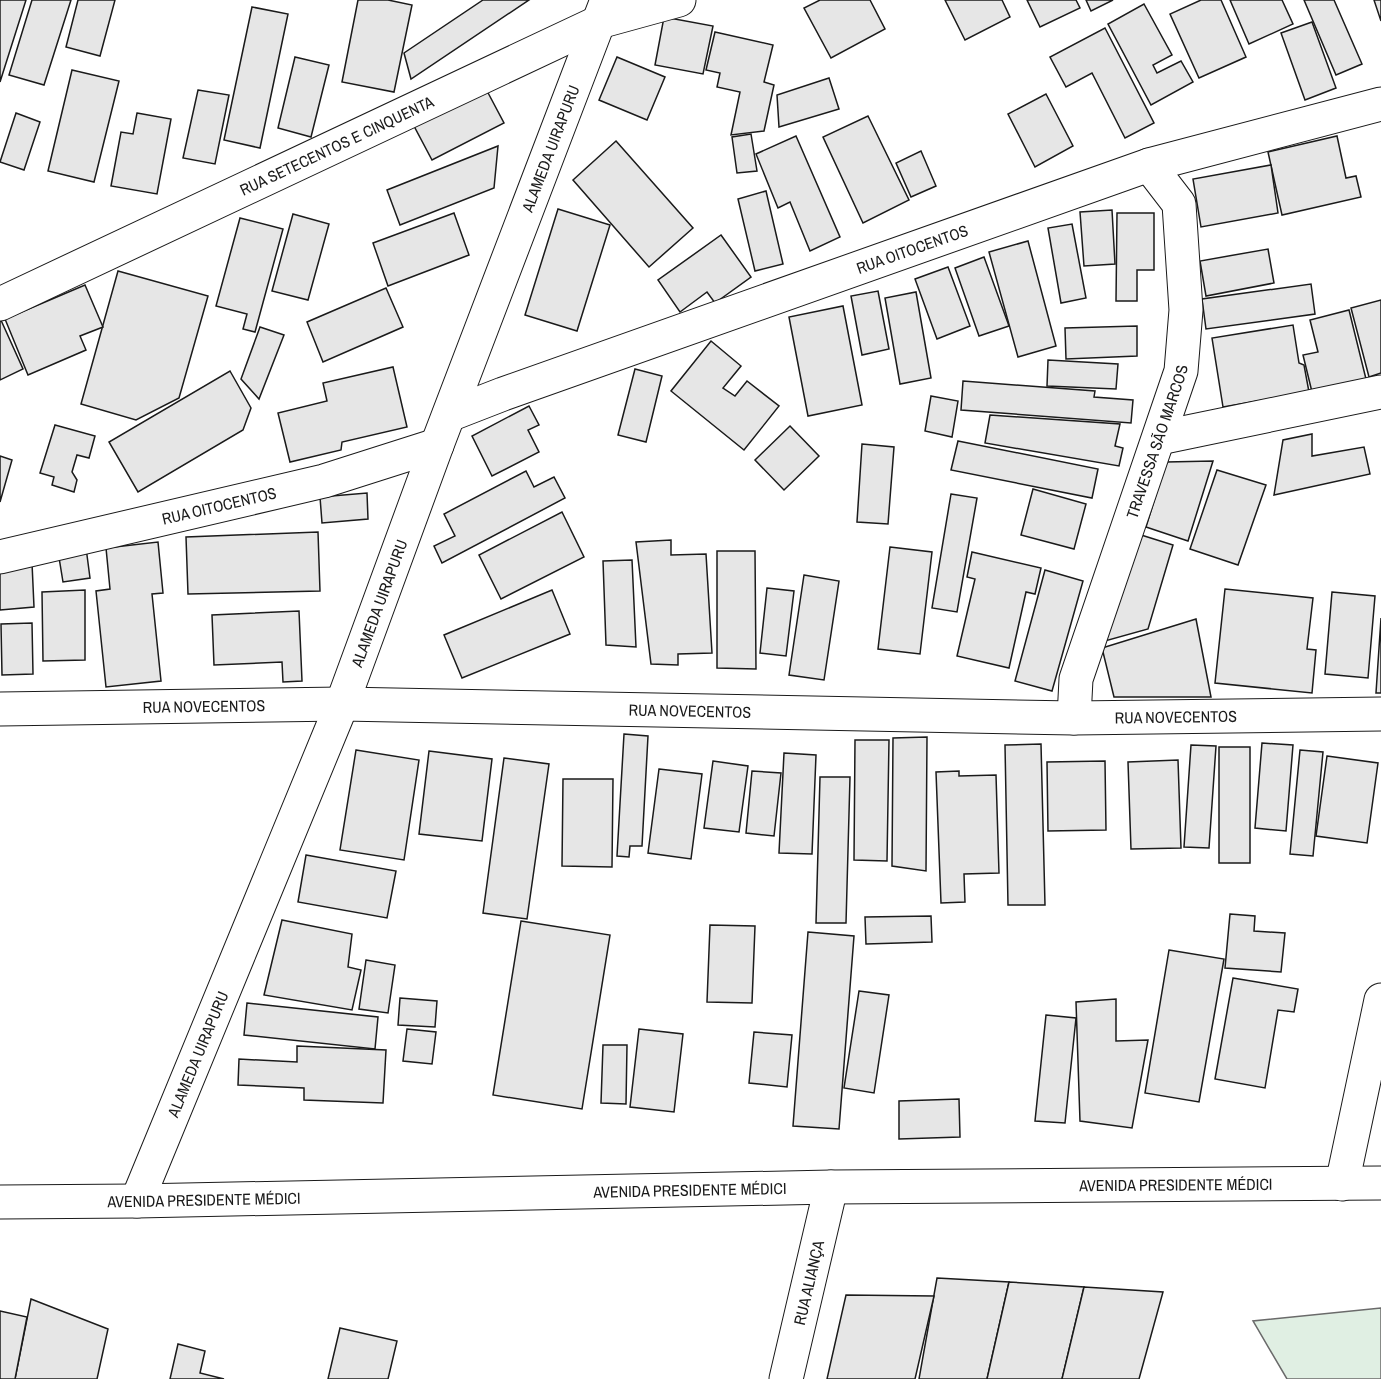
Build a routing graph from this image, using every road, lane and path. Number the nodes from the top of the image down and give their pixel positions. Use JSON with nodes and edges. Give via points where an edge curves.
{"nodes":[{"id":1,"x":678,"y":0,"type":"edge"},
{"id":2,"x":603,"y":11,"type":"edge"},
{"id":3,"x":1381,"y":104,"type":"edge"},
{"id":4,"x":1149,"y":165,"type":"junction"},
{"id":5,"x":0,"y":304,"type":"edge"},
{"id":6,"x":1381,"y":392,"type":"edge"},
{"id":7,"x":449,"y":415,"type":"junction"},
{"id":8,"x":1159,"y":438,"type":"junction"},
{"id":9,"x":437,"y":445,"type":"junction"},
{"id":10,"x":0,"y":556,"type":"edge"},
{"id":11,"x":342,"y":704,"type":"junction"},
{"id":12,"x":0,"y":709,"type":"edge"},
{"id":13,"x":1381,"y":714,"type":"edge"},
{"id":14,"x":1074,"y":718,"type":"junction"},
{"id":15,"x":1381,"y":1000,"type":"edge"},
{"id":16,"x":1342,"y":1184,"type":"junction"},
{"id":17,"x":1381,"y":1184,"type":"edge"},
{"id":18,"x":831,"y":1187,"type":"junction"},
{"id":19,"x":137,"y":1201,"type":"junction"},
{"id":20,"x":0,"y":1202,"type":"edge"},
{"id":21,"x":786,"y":1379,"type":"edge"}],
"edges":[{"from":1,"to":2,"type":"street","name":"RUA SETECENTOS E CINQUENTA"},
{"from":2,"to":5,"type":"street","name":"RUA SETECENTOS E CINQUENTA"},
{"from":2,"to":7,"type":"street","name":"ALAMEDA UIRAPURU"},
{"from":3,"to":4,"type":"street","name":"RUA OITOCENTOS"},
{"from":4,"to":7,"type":"street","name":"RUA OITOCENTOS"},
{"from":4,"to":8,"type":"street","name":"TRAVESSA SÃO MARCOS","via":[[1179,204],[1186,310],[1181,371]]},
{"from":6,"to":8,"type":"street"},
{"from":7,"to":9,"type":"street","name":"ALAMEDA UIRAPURU"},
{"from":8,"to":14,"type":"street","name":"TRAVESSA SÃO MARCOS","via":[[1076,679]]},
{"from":9,"to":10,"type":"street","name":"RUA OITOCENTOS","via":[[324,481]]},
{"from":9,"to":11,"type":"street","name":"ALAMEDA UIRAPURU"},
{"from":11,"to":12,"type":"street","name":"RUA NOVECENTOS"},
{"from":11,"to":14,"type":"street","name":"RUA NOVECENTOS"},
{"from":11,"to":19,"type":"street","name":"ALAMEDA UIRAPURU"},
{"from":13,"to":14,"type":"street","name":"RUA NOVECENTOS"},
{"from":15,"to":16,"type":"street"},
{"from":16,"to":17,"type":"street","name":"AVENIDA PRESIDENTE MÉDICI"},
{"from":16,"to":18,"type":"street","name":"AVENIDA PRESIDENTE MÉDICI"},
{"from":18,"to":19,"type":"street","name":"AVENIDA PRESIDENTE MÉDICI"},
{"from":18,"to":21,"type":"street","name":"RUA ALIANÇA"},
{"from":19,"to":20,"type":"street","name":"AVENIDA PRESIDENTE MÉDICI"}]}
